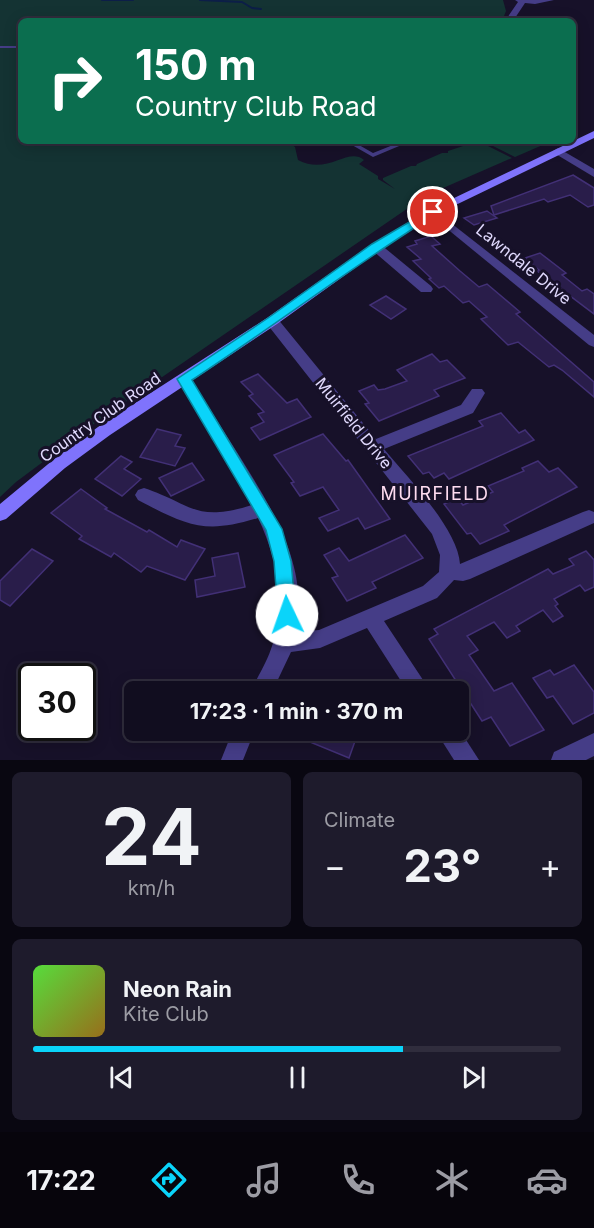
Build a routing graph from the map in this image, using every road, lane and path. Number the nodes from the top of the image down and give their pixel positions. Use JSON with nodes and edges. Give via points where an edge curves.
{"nodes":[{"id":1,"x":521,"y":0,"type":"edge"},
{"id":2,"x":550,"y":0,"type":"edge"},
{"id":3,"x":511,"y":18,"type":"edge"},
{"id":4,"x":0,"y":47,"type":"edge"},
{"id":5,"x":18,"y":47,"type":"edge"},
{"id":6,"x":594,"y":134,"type":"edge"},
{"id":7,"x":576,"y":141,"type":"edge"},
{"id":8,"x":353,"y":144,"type":"edge"},
{"id":9,"x":400,"y":144,"type":"edge"},
{"id":10,"x":569,"y":144,"type":"edge"},
{"id":11,"x":558,"y":151,"type":"junction"},
{"id":12,"x":594,"y":174,"type":"edge"},
{"id":13,"x":433,"y":212,"type":"junction"},
{"id":14,"x":376,"y":247,"type":"junction"},
{"id":15,"x":426,"y":289,"type":"dead end"},
{"id":16,"x":272,"y":321,"type":"junction"},
{"id":17,"x":594,"y":342,"type":"edge"},
{"id":18,"x":184,"y":379,"type":"junction"},
{"id":19,"x":477,"y":393,"type":"dead end"},
{"id":20,"x":374,"y":447,"type":"junction"},
{"id":21,"x":144,"y":495,"type":"dead end"},
{"id":22,"x":263,"y":509,"type":"junction"},
{"id":23,"x":0,"y":514,"type":"edge"},
{"id":24,"x":589,"y":517,"type":"dead end"},
{"id":25,"x":450,"y":571,"type":"junction"},
{"id":26,"x":371,"y":618,"type":"junction"},
{"id":27,"x":284,"y":643,"type":"junction"},
{"id":28,"x":266,"y":681,"type":"edge"},
{"id":29,"x":414,"y":681,"type":"edge"},
{"id":30,"x":240,"y":741,"type":"edge"},
{"id":31,"x":455,"y":741,"type":"edge"},
{"id":32,"x":594,"y":744,"type":"edge"},
{"id":33,"x":232,"y":760,"type":"edge"},
{"id":34,"x":468,"y":760,"type":"edge"},
{"id":35,"x":562,"y":760,"type":"edge"}],
"edges":[{"from":1,"to":2,"type":"street"},
{"from":1,"to":3,"type":"street"},
{"from":4,"to":5,"type":"lane"},
{"from":6,"to":7,"type":"main road","name":"Country Club Road"},
{"from":8,"to":9,"type":"lane","via":[[373,155]]},
{"from":10,"to":11,"type":"main road","name":"Country Club Road"},
{"from":11,"to":12,"type":"street"},
{"from":11,"to":13,"type":"main road","name":"Country Club Road"},
{"from":13,"to":14,"type":"main road","name":"Country Club Road"},
{"from":13,"to":17,"type":"street","name":"Lawndale Drive"},
{"from":14,"to":15,"type":"street"},
{"from":14,"to":16,"type":"main road","name":"Country Club Road"},
{"from":16,"to":18,"type":"main road","name":"Country Club Road"},
{"from":16,"to":20,"type":"street","name":"Muirfield Drive"},
{"from":18,"to":22,"type":"street"},
{"from":18,"to":23,"type":"main road","name":"Country Club Road","via":[[68,457]]},
{"from":19,"to":20,"type":"street","via":[[467,409]]},
{"from":20,"to":25,"type":"street","name":"Muirfield Drive","via":[[438,529],[452,559]]},
{"from":21,"to":22,"type":"street","via":[[203,521],[231,520]]},
{"from":22,"to":27,"type":"street","via":[[274,529],[283,561],[288,602]]},
{"from":24,"to":25,"type":"street","via":[[463,573]]},
{"from":25,"to":26,"type":"street","via":[[430,592]]},
{"from":26,"to":27,"type":"street","via":[[320,639]]},
{"from":26,"to":29,"type":"street"},
{"from":27,"to":28,"type":"street"},
{"from":30,"to":33,"type":"street"},
{"from":31,"to":34,"type":"street"},
{"from":32,"to":35,"type":"street"}]}
